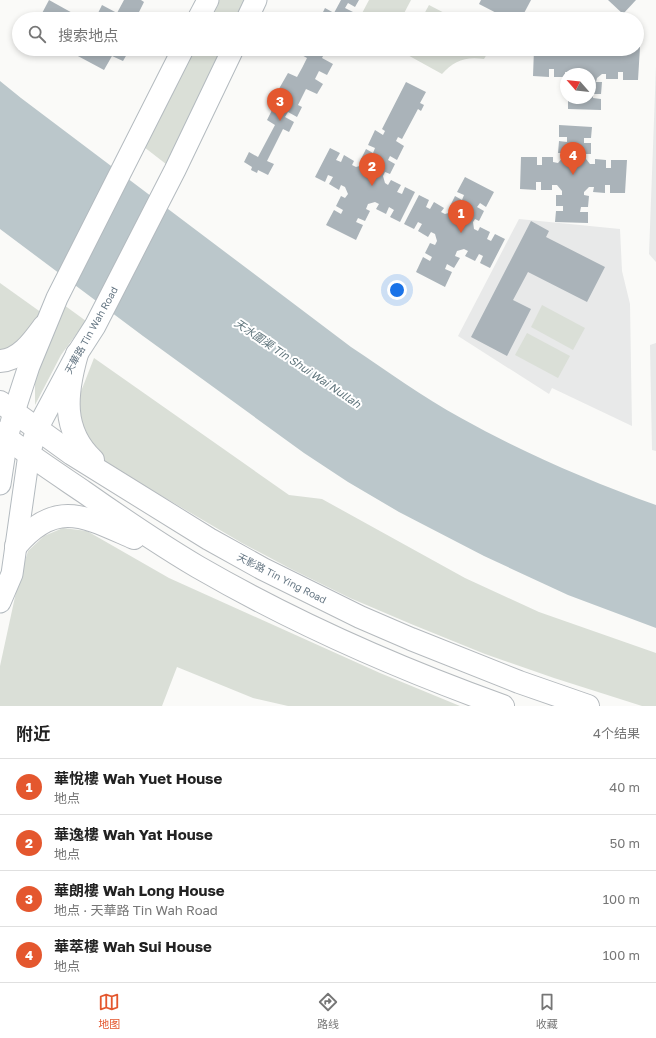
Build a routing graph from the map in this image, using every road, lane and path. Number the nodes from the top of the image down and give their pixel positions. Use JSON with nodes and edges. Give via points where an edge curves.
{"nodes":[{"id":1,"x":208,"y":0,"type":"edge"},
{"id":2,"x":256,"y":0,"type":"edge"},
{"id":3,"x":202,"y":12,"type":"edge"},
{"id":4,"x":250,"y":12,"type":"edge"},
{"id":5,"x":179,"y":56,"type":"edge"},
{"id":6,"x":230,"y":56,"type":"edge"},
{"id":7,"x":44,"y":326,"type":"junction"},
{"id":8,"x":77,"y":354,"type":"junction"},
{"id":9,"x":0,"y":361,"type":"edge"},
{"id":10,"x":7,"y":407,"type":"edge"},
{"id":11,"x":37,"y":429,"type":"junction"},
{"id":12,"x":3,"y":436,"type":"edge"},
{"id":13,"x":29,"y":454,"type":"junction"},
{"id":14,"x":111,"y":478,"type":"junction"},
{"id":15,"x":0,"y":484,"type":"edge"},
{"id":16,"x":16,"y":546,"type":"junction"},
{"id":17,"x":196,"y":566,"type":"junction"},
{"id":18,"x":0,"y":602,"type":"edge"},
{"id":19,"x":503,"y":706,"type":"edge"},
{"id":20,"x":588,"y":706,"type":"edge"}],
"edges":[{"from":1,"to":3,"type":"main road"},
{"from":2,"to":4,"type":"main road"},
{"from":5,"to":7,"type":"main road"},
{"from":6,"to":8,"type":"main road","name":"天華路 Tin Wah Road","via":[[175,170],[95,326]]},
{"from":7,"to":9,"type":"main road","via":[[16,356]]},
{"from":7,"to":10,"type":"main road"},
{"from":8,"to":11,"type":"main road","name":"天華路 Tin Wah Road"},
{"from":8,"to":14,"type":"main road","via":[[68,398],[71,425],[76,440],[85,453]]},
{"from":10,"to":11,"type":"main road","name":"天影路 Tin Ying Road"},
{"from":10,"to":12,"type":"main road"},
{"from":11,"to":13,"type":"main road","name":"天華路 Tin Wah Road"},
{"from":11,"to":14,"type":"main road","name":"天影路 Tin Ying Road"},
{"from":12,"to":13,"type":"main road"},
{"from":12,"to":15,"type":"main road"},
{"from":13,"to":16,"type":"main road","name":"天華路 Tin Wah Road"},
{"from":13,"to":17,"type":"main road"},
{"from":14,"to":20,"type":"main road","name":"天影路 Tin Ying Road","via":[[209,539],[313,595],[472,664]]},
{"from":16,"to":17,"type":"main road","via":[[26,534],[50,519],[78,516],[107,526]]},
{"from":16,"to":18,"type":"main road","name":"天華路 Tin Wah Road","via":[[12,574]]},
{"from":17,"to":19,"type":"main road","via":[[251,597],[351,646]]}]}
